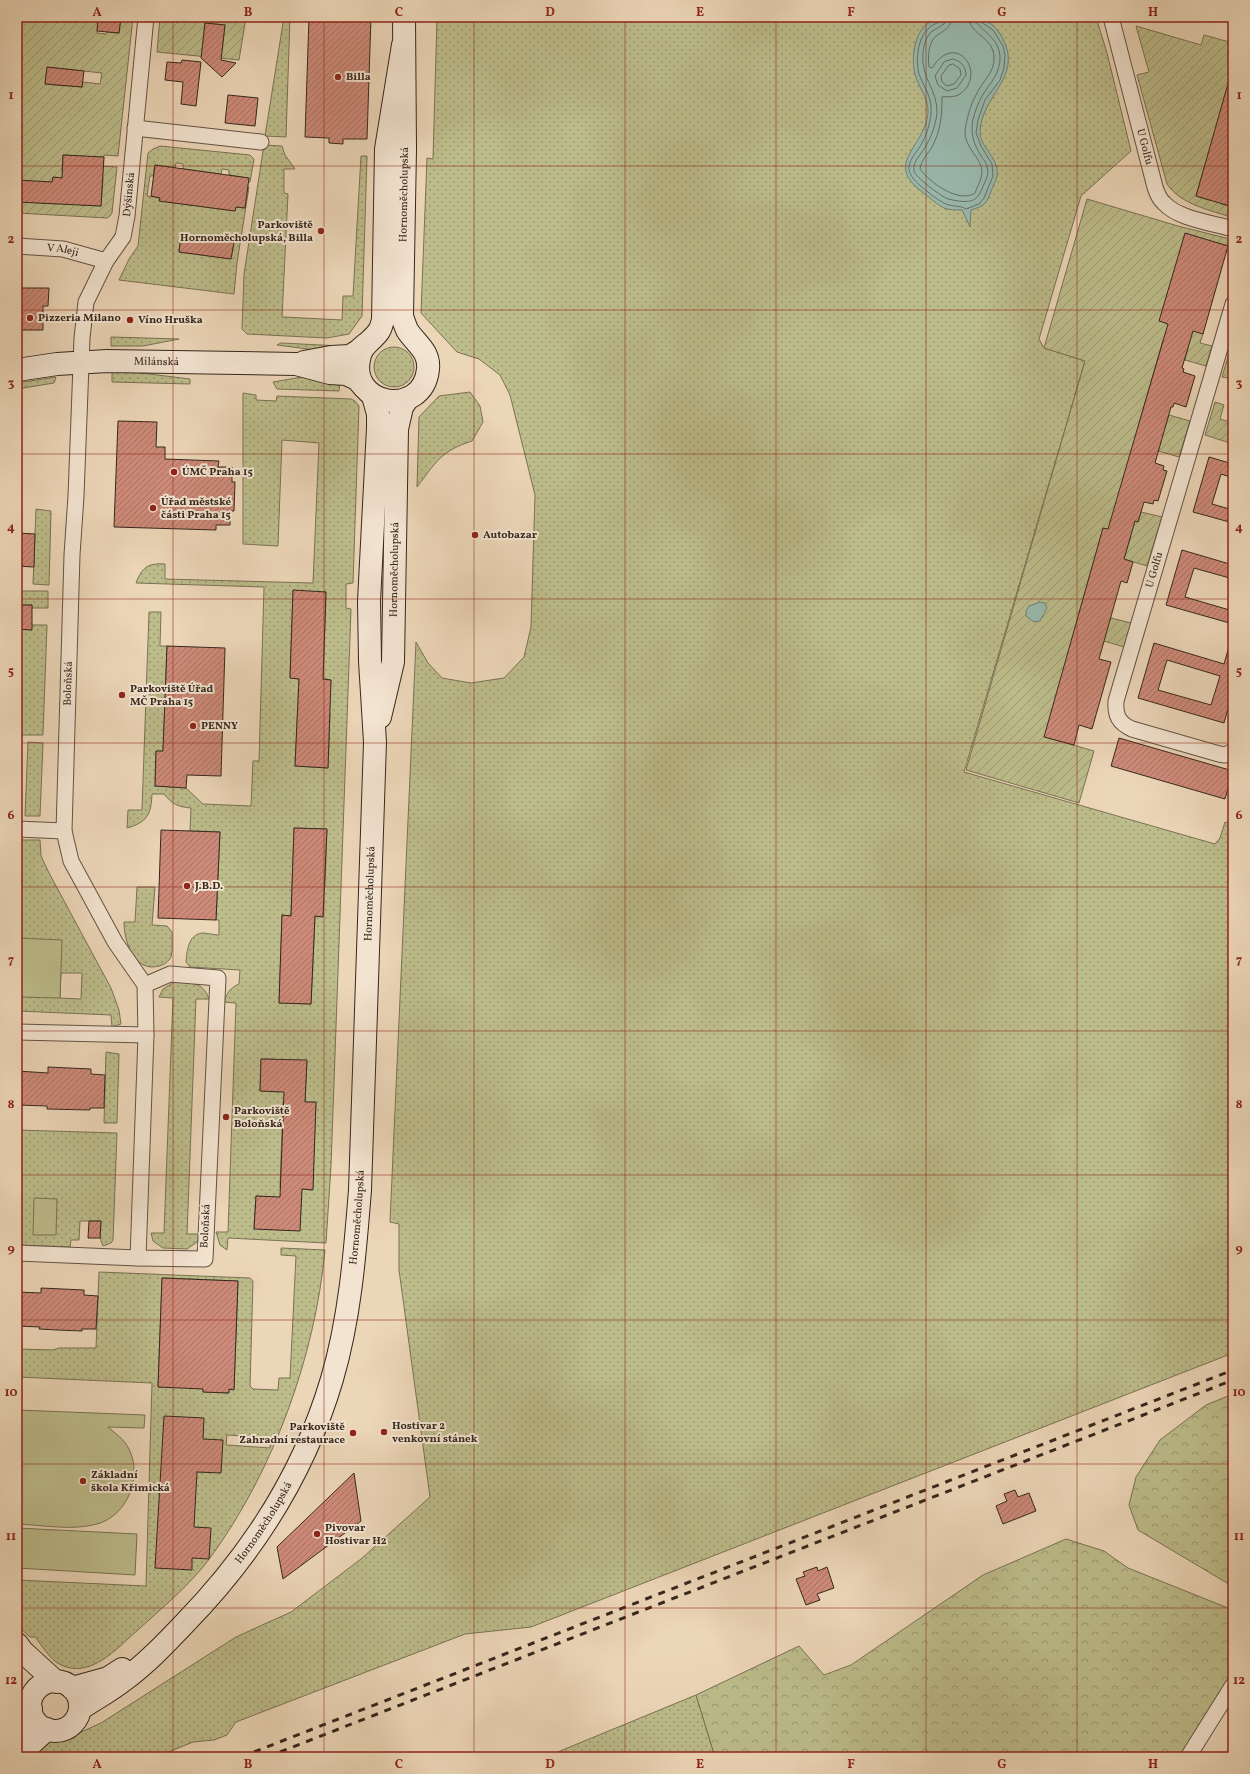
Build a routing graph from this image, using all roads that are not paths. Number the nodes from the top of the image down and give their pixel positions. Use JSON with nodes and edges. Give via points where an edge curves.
{"nodes":[{"id":1,"x":146,"y":17,"type":"edge"},
{"id":2,"x":404,"y":17,"type":"edge"},
{"id":3,"x":1111,"y":17,"type":"edge"},
{"id":4,"x":403,"y":45,"type":"junction"},
{"id":5,"x":135,"y":128,"type":"junction"},
{"id":6,"x":261,"y":142,"type":"dead end"},
{"id":7,"x":1233,"y":229,"type":"edge"},
{"id":8,"x":17,"y":246,"type":"edge"},
{"id":9,"x":106,"y":261,"type":"junction"},
{"id":10,"x":1233,"y":304,"type":"edge"},
{"id":11,"x":370,"y":340,"type":"junction"},
{"id":12,"x":416,"y":340,"type":"junction"},
{"id":13,"x":82,"y":362,"type":"junction"},
{"id":14,"x":296,"y":364,"type":"junction"},
{"id":15,"x":17,"y":370,"type":"edge"},
{"id":16,"x":369,"y":391,"type":"junction"},
{"id":17,"x":408,"y":398,"type":"junction"},
{"id":18,"x":375,"y":742,"type":"junction"},
{"id":19,"x":1233,"y":751,"type":"edge"},
{"id":20,"x":17,"y":829,"type":"edge"},
{"id":21,"x":64,"y":831,"type":"junction"},
{"id":22,"x":145,"y":985,"type":"junction"},
{"id":23,"x":17,"y":1032,"type":"edge"},
{"id":24,"x":146,"y":1035,"type":"junction"},
{"id":25,"x":17,"y":1253,"type":"edge"},
{"id":26,"x":138,"y":1258,"type":"junction"},
{"id":27,"x":169,"y":1640,"type":"junction"},
{"id":28,"x":19,"y":1648,"type":"edge"},
{"id":29,"x":64,"y":1685,"type":"junction"},
{"id":30,"x":1233,"y":1685,"type":"edge"},
{"id":31,"x":33,"y":1701,"type":"junction"},
{"id":32,"x":80,"y":1709,"type":"junction"},
{"id":33,"x":17,"y":1729,"type":"edge"},
{"id":34,"x":47,"y":1729,"type":"junction"},
{"id":35,"x":17,"y":1757,"type":"edge"},
{"id":36,"x":1188,"y":1757,"type":"edge"}],
"edges":[{"from":1,"to":5,"type":"street","name":"Dýšinská"},
{"from":2,"to":4,"type":"street","name":"Hornoměcholupská"},
{"from":3,"to":7,"type":"street","name":"U Golfu","via":[[1158,196],[1164,204],[1178,213]]},
{"from":4,"to":11,"type":"street","name":"Hornoměcholupská","via":[[386,149],[383,320],[379,331]]},
{"from":4,"to":12,"type":"street","name":"Hornoměcholupská","via":[[405,149],[402,316],[408,331]]},
{"from":5,"to":6,"type":"street"},
{"from":5,"to":9,"type":"street","name":"Dýšinská","via":[[123,237]]},
{"from":8,"to":9,"type":"street","name":"V Aleji","via":[[63,249]]},
{"from":9,"to":13,"type":"street","name":"Dýšinská","via":[[86,302]]},
{"from":10,"to":19,"type":"street","name":"U Golfu","via":[[1115,711],[1124,726],[1132,730],[1220,754],[1225,755]]},
{"from":11,"to":12,"type":"street","via":[[384,332],[395,331]]},
{"from":11,"to":14,"type":"street","name":"Milánská","via":[[350,356]]},
{"from":11,"to":16,"type":"street","name":"Hornoměcholupská","via":[[360,353],[358,365],[359,376]]},
{"from":12,"to":17,"type":"street","name":"Hornoměcholupská","via":[[423,348],[428,369],[425,381],[418,391]]},
{"from":13,"to":14,"type":"street","name":"Milánská"},
{"from":13,"to":15,"type":"street","name":"Milánská"},
{"from":13,"to":21,"type":"street","name":"Boloňská","via":[[72,555]]},
{"from":14,"to":16,"type":"street","name":"Milánská","via":[[352,376]]},
{"from":16,"to":17,"type":"street","via":[[384,401],[396,402]]},
{"from":16,"to":18,"type":"street","name":"Hornoměcholupská","via":[[378,414],[369,601]]},
{"from":17,"to":18,"type":"street","name":"Hornoměcholupská","via":[[400,412],[397,429],[393,662]]},
{"from":18,"to":27,"type":"street","name":"Hornoměcholupská","via":[[360,1190],[348,1302],[332,1377],[314,1432],[290,1483],[268,1520],[214,1593]]},
{"from":20,"to":21,"type":"street"},
{"from":21,"to":22,"type":"street","name":"Boloňská","via":[[71,861],[116,942]]},
{"from":22,"to":24,"type":"street"},
{"from":22,"to":26,"type":"street","name":"Boloňská","via":[[170,974],[218,978],[205,1259]]},
{"from":23,"to":24,"type":"street"},
{"from":24,"to":26,"type":"street"},
{"from":25,"to":26,"type":"street"},
{"from":27,"to":29,"type":"street","name":"Hornoměcholupská","via":[[108,1678]]},
{"from":27,"to":32,"type":"street","name":"Hornoměcholupská","via":[[125,1680]]},
{"from":28,"to":29,"type":"street"},
{"from":28,"to":31,"type":"street"},
{"from":29,"to":31,"type":"street","name":"Hornoměcholupská","via":[[44,1685]]},
{"from":29,"to":32,"type":"street","via":[[78,1697]]},
{"from":30,"to":36,"type":"street"},
{"from":31,"to":33,"type":"street","name":"Hornoměcholupská"},
{"from":31,"to":34,"type":"street","via":[[36,1721]]},
{"from":32,"to":34,"type":"street","name":"Hornoměcholupská","via":[[75,1721],[68,1727],[60,1731]]},
{"from":34,"to":35,"type":"street"}]}
